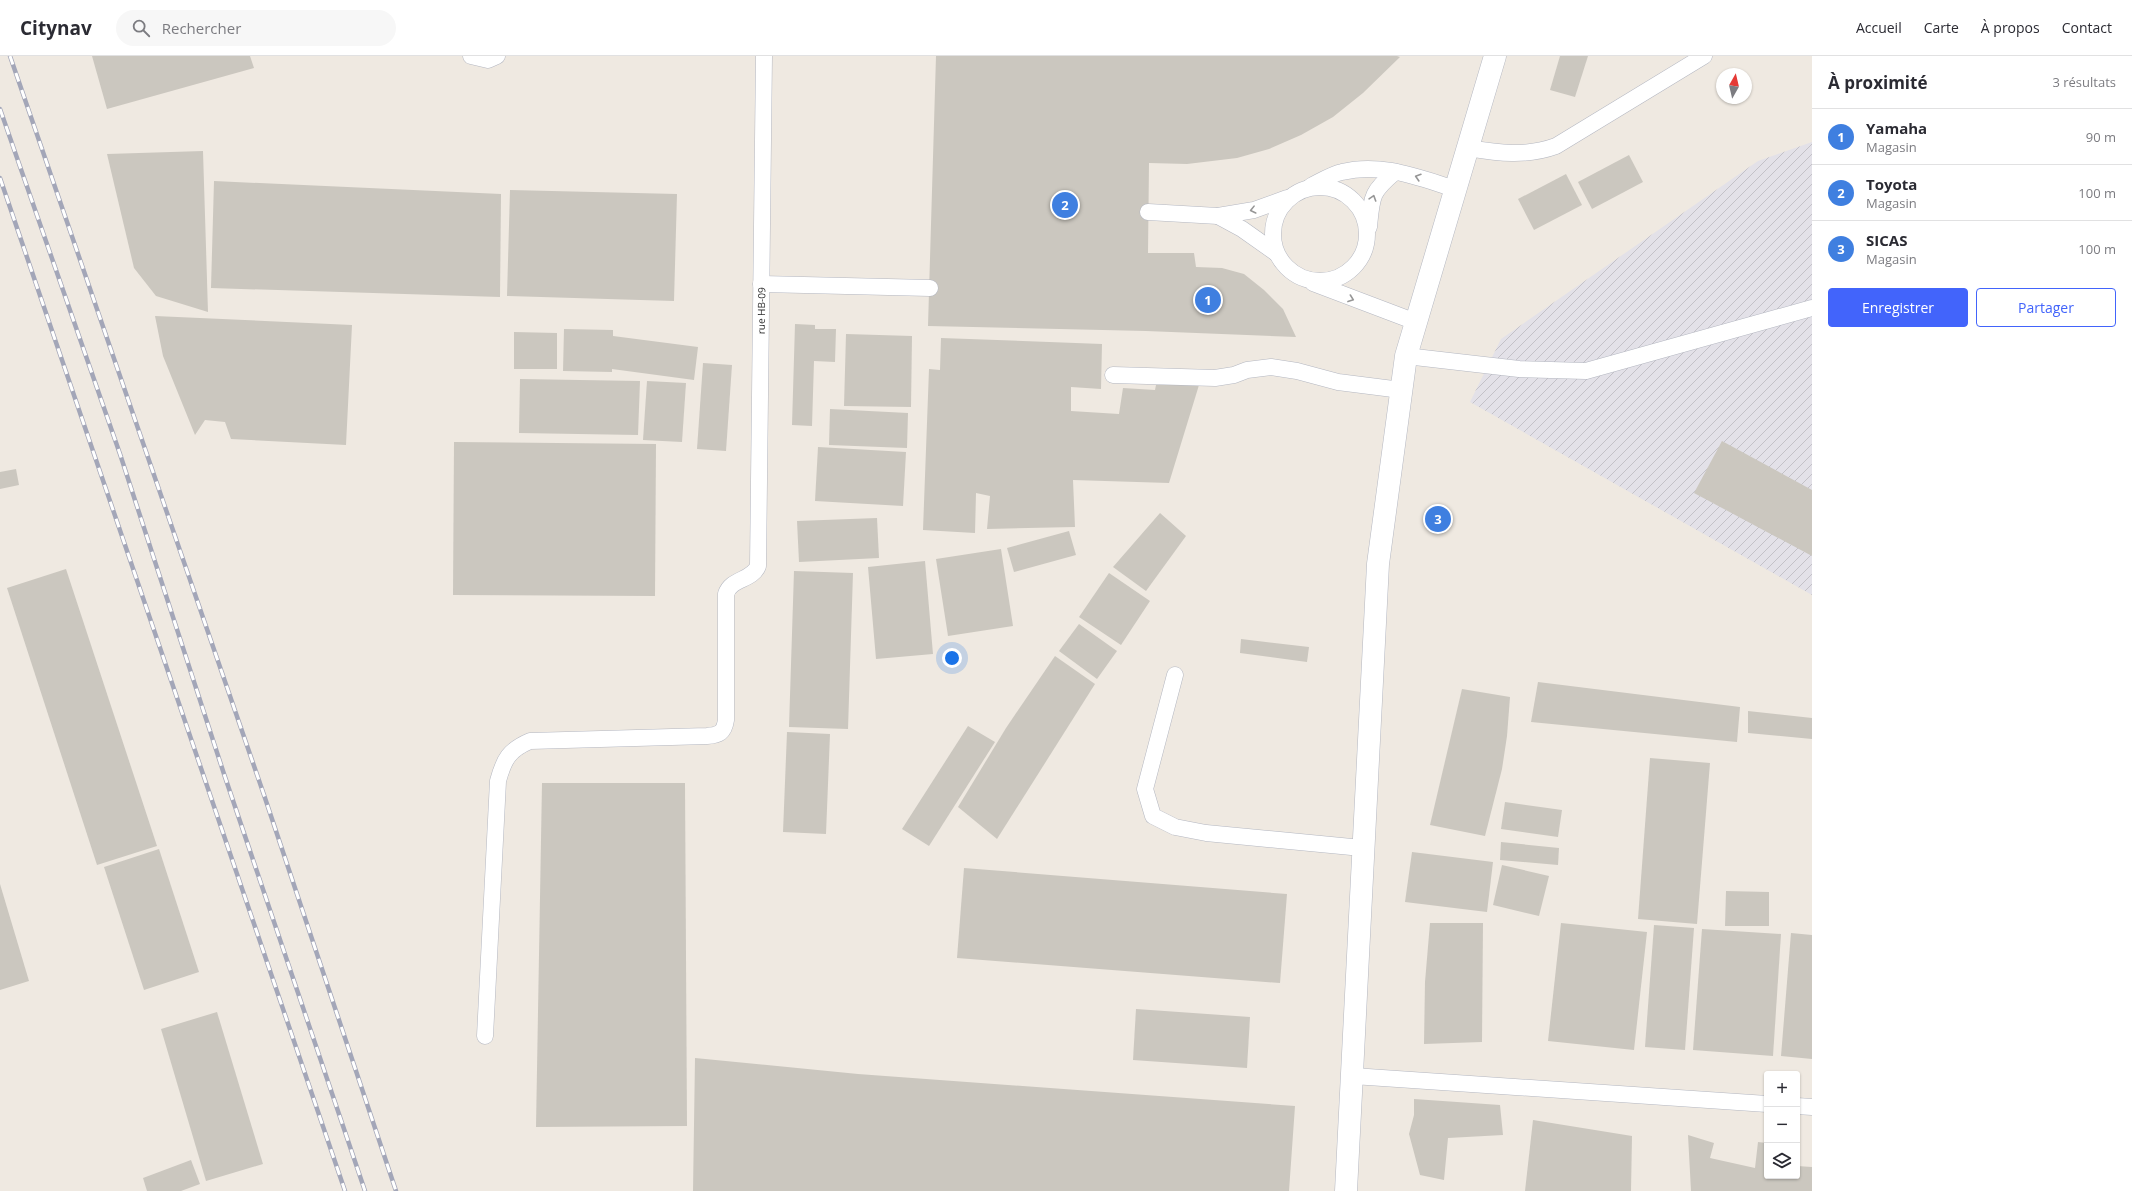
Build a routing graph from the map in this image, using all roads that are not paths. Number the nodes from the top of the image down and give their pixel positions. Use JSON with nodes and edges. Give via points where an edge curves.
{"nodes":[{"id":1,"x":471,"y":56,"type":"edge"},
{"id":2,"x":497,"y":56,"type":"edge"},
{"id":3,"x":764,"y":56,"type":"edge"},
{"id":4,"x":1495,"y":56,"type":"edge"},
{"id":5,"x":1704,"y":56,"type":"edge"},
{"id":6,"x":1468,"y":148,"type":"junction"},
{"id":7,"x":1395,"y":172,"type":"junction"},
{"id":8,"x":1310,"y":187,"type":"junction"},
{"id":9,"x":1456,"y":189,"type":"junction"},
{"id":10,"x":1288,"y":198,"type":"junction"},
{"id":11,"x":1148,"y":212,"type":"dead end"},
{"id":12,"x":1218,"y":216,"type":"junction"},
{"id":13,"x":1368,"y":233,"type":"junction"},
{"id":14,"x":1276,"y":253,"type":"junction"},
{"id":15,"x":1302,"y":278,"type":"junction"},
{"id":16,"x":761,"y":284,"type":"junction"},
{"id":17,"x":930,"y":288,"type":"dead end"},
{"id":18,"x":1812,"y":308,"type":"edge"},
{"id":19,"x":1416,"y":322,"type":"junction"},
{"id":20,"x":1406,"y":356,"type":"junction"},
{"id":21,"x":1113,"y":375,"type":"dead end"},
{"id":22,"x":1401,"y":390,"type":"junction"},
{"id":23,"x":1175,"y":675,"type":"dead end"},
{"id":24,"x":1362,"y":848,"type":"junction"},
{"id":25,"x":485,"y":1036,"type":"dead end"},
{"id":26,"x":1353,"y":1076,"type":"junction"},
{"id":27,"x":1764,"y":1104,"type":"edge"},
{"id":28,"x":1800,"y":1106,"type":"edge"},
{"id":29,"x":1812,"y":1107,"type":"edge"},
{"id":30,"x":1346,"y":1191,"type":"edge"}],
"edges":[{"from":1,"to":2,"type":"lane","via":[[488,60]]},
{"from":3,"to":16,"type":"lane","name":"rue HB-09"},
{"from":4,"to":6,"type":"street"},
{"from":5,"to":6,"type":"lane","via":[[1556,146],[1540,152],[1507,154]]},
{"from":6,"to":9,"type":"street"},
{"from":7,"to":8,"type":"lane","via":[[1363,168],[1341,172]]},
{"from":9,"to":7,"type":"lane","one_way":true},
{"from":13,"to":7,"type":"lane","one_way":true,"via":[[1372,196]]},
{"from":8,"to":10,"type":"lane"},
{"from":8,"to":13,"type":"lane","via":[[1332,188],[1348,196],[1364,215]]},
{"from":9,"to":19,"type":"street"},
{"from":10,"to":12,"type":"lane","one_way":true,"via":[[1254,210]]},
{"from":10,"to":14,"type":"lane","via":[[1276,215],[1272,233]]},
{"from":11,"to":12,"type":"lane"},
{"from":12,"to":14,"type":"lane"},
{"from":13,"to":15,"type":"lane","via":[[1363,255],[1350,272],[1325,282]]},
{"from":14,"to":15,"type":"lane","via":[[1285,267]]},
{"from":15,"to":19,"type":"lane","one_way":true},
{"from":16,"to":17,"type":"lane"},
{"from":16,"to":25,"type":"lane","name":"rue HB-09","via":[[758,566],[751,575],[730,585],[726,594],[725,730],[719,735],[530,742],[518,746],[509,754],[498,781]]},
{"from":18,"to":20,"type":"lane","via":[[1586,371],[1519,369]]},
{"from":19,"to":20,"type":"street"},
{"from":20,"to":22,"type":"street"},
{"from":21,"to":22,"type":"lane","via":[[1215,378],[1271,367],[1338,382]]},
{"from":22,"to":24,"type":"street","via":[[1378,564]]},
{"from":23,"to":24,"type":"lane","via":[[1144,788],[1153,816],[1175,827],[1206,833]]},
{"from":24,"to":26,"type":"street"},
{"from":26,"to":27,"type":"lane"},
{"from":26,"to":30,"type":"street"},
{"from":28,"to":29,"type":"lane"}]}
